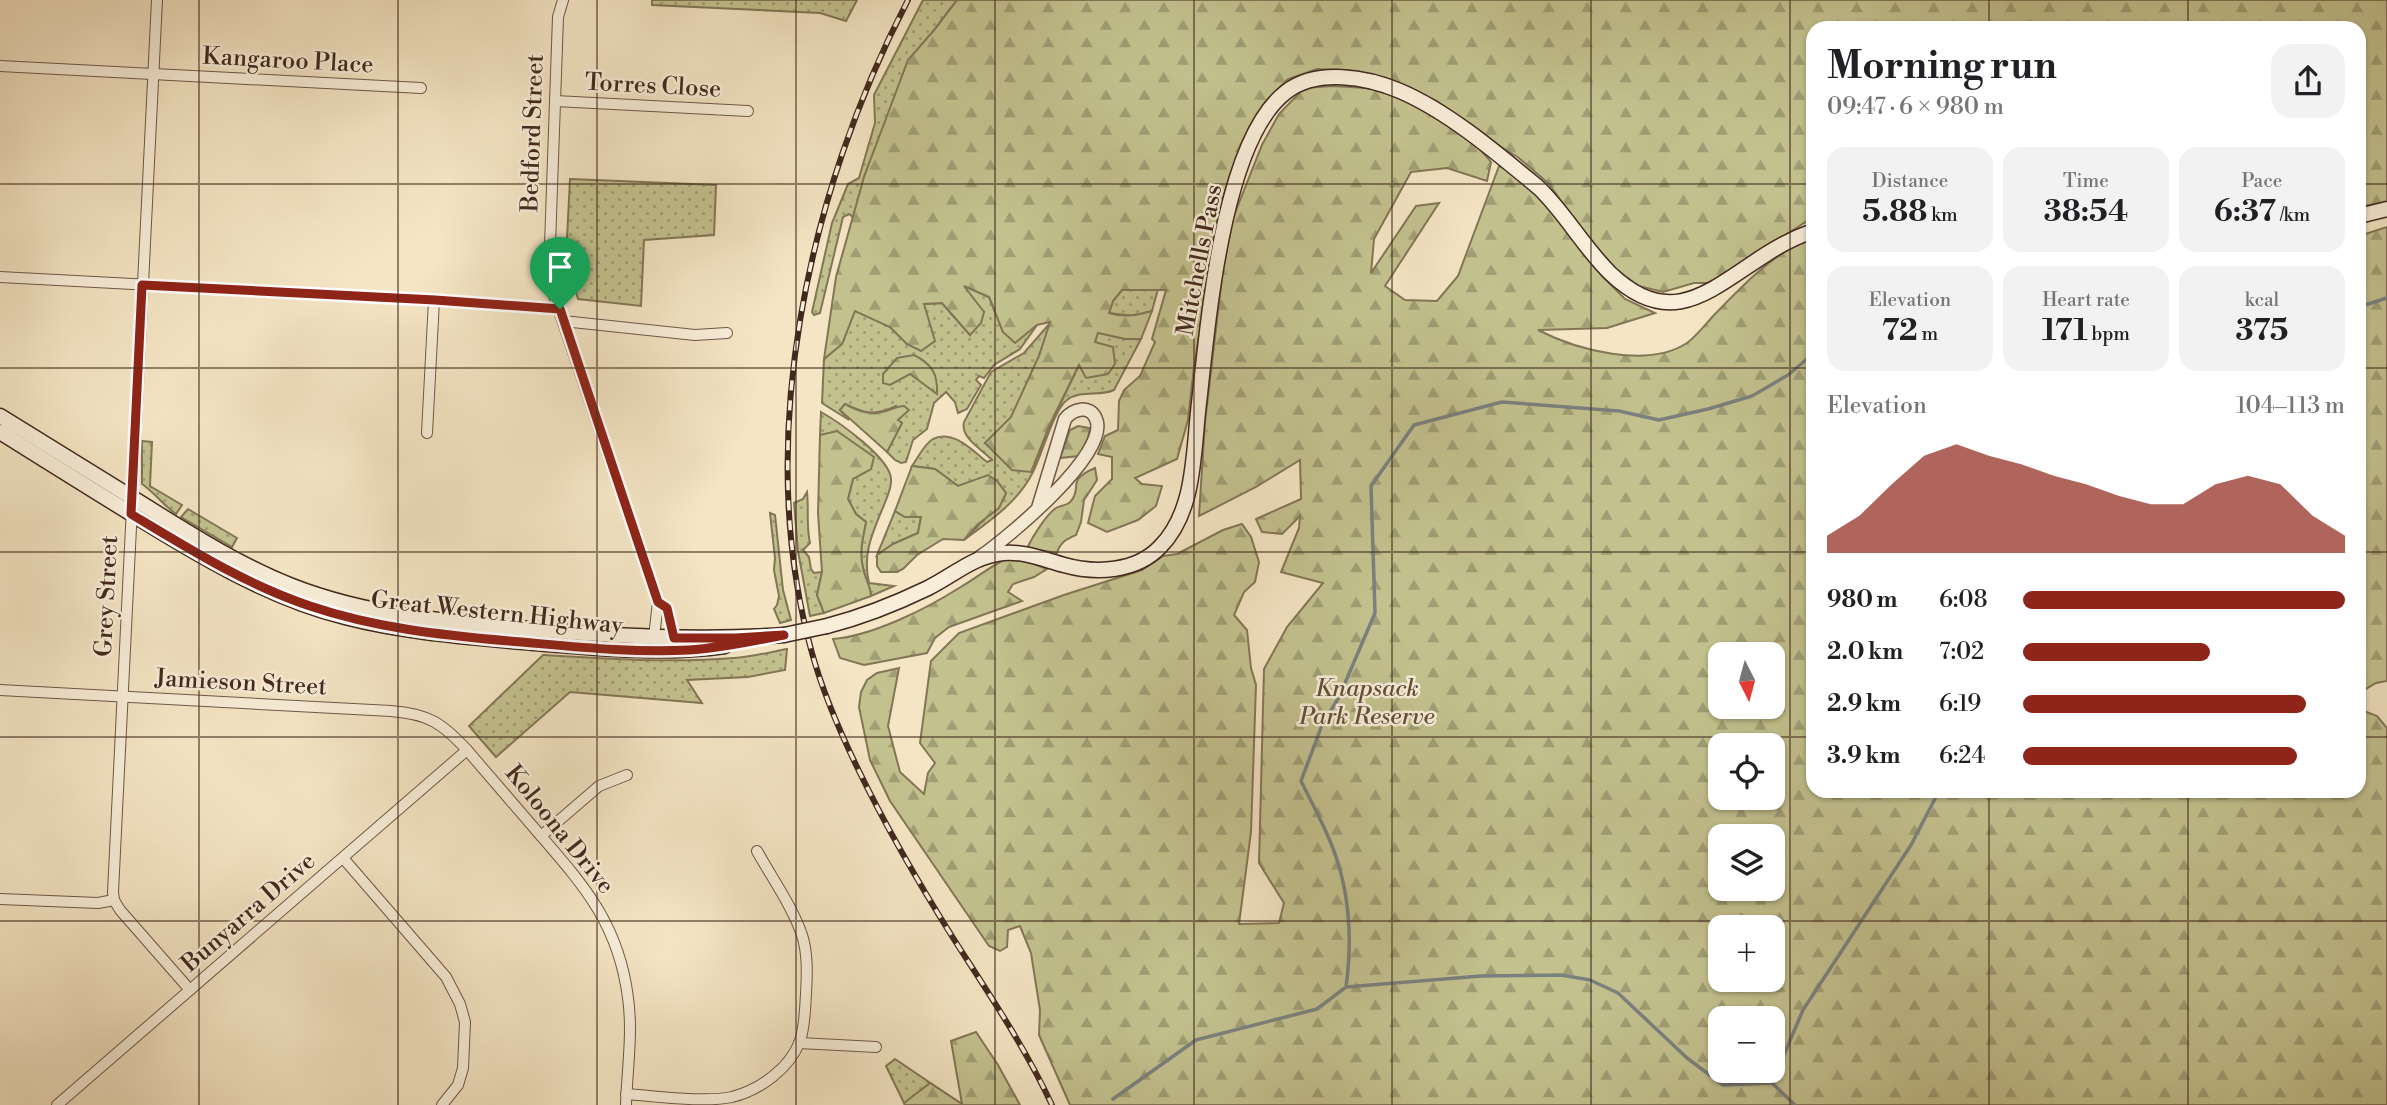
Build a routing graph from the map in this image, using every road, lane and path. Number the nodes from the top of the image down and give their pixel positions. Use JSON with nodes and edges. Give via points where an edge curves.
{"nodes":[{"id":1,"x":157,"y":0,"type":"edge"},
{"id":2,"x":563,"y":0,"type":"edge"},
{"id":3,"x":0,"y":66,"type":"edge"},
{"id":4,"x":153,"y":74,"type":"junction"},
{"id":5,"x":421,"y":88,"type":"dead end"},
{"id":6,"x":555,"y":101,"type":"junction"},
{"id":7,"x":748,"y":111,"type":"dead end"},
{"id":8,"x":2387,"y":209,"type":"edge"},
{"id":9,"x":2366,"y":214,"type":"edge"},
{"id":10,"x":1806,"y":233,"type":"edge"},
{"id":11,"x":0,"y":277,"type":"edge"},
{"id":12,"x":142,"y":285,"type":"junction"},
{"id":13,"x":435,"y":300,"type":"junction"},
{"id":14,"x":560,"y":309,"type":"junction"},
{"id":15,"x":563,"y":321,"type":"junction"},
{"id":16,"x":727,"y":333,"type":"dead end"},
{"id":17,"x":0,"y":416,"type":"edge"},
{"id":18,"x":0,"y":432,"type":"edge"},
{"id":19,"x":427,"y":433,"type":"dead end"},
{"id":20,"x":131,"y":497,"type":"junction"},
{"id":21,"x":1038,"y":508,"type":"junction"},
{"id":22,"x":131,"y":514,"type":"junction"},
{"id":23,"x":980,"y":557,"type":"junction"},
{"id":24,"x":658,"y":602,"type":"junction"},
{"id":25,"x":654,"y":637,"type":"junction"},
{"id":26,"x":676,"y":644,"type":"junction"},
{"id":27,"x":0,"y":690,"type":"edge"},
{"id":28,"x":122,"y":697,"type":"junction"},
{"id":29,"x":467,"y":750,"type":"junction"},
{"id":30,"x":627,"y":775,"type":"dead end"},
{"id":31,"x":541,"y":836,"type":"junction"},
{"id":32,"x":757,"y":851,"type":"dead end"},
{"id":33,"x":343,"y":858,"type":"junction"},
{"id":34,"x":0,"y":899,"type":"edge"},
{"id":35,"x":114,"y":900,"type":"junction"},
{"id":36,"x":190,"y":990,"type":"junction"},
{"id":37,"x":799,"y":1043,"type":"junction"},
{"id":38,"x":876,"y":1047,"type":"dead end"},
{"id":39,"x":626,"y":1100,"type":"edge"},
{"id":40,"x":63,"y":1103,"type":"edge"},
{"id":41,"x":442,"y":1105,"type":"edge"}],
"edges":[{"from":1,"to":4,"type":"street","name":"Grey Street"},
{"from":2,"to":6,"type":"street","name":"Bedford Street","via":[[558,18]]},
{"from":3,"to":4,"type":"street","name":"Kangaroo Place"},
{"from":4,"to":5,"type":"street","name":"Kangaroo Place"},
{"from":4,"to":12,"type":"street","name":"Grey Street"},
{"from":6,"to":7,"type":"street","name":"Torres Close"},
{"from":6,"to":14,"type":"street","name":"Bedford Street","via":[[548,265]]},
{"from":8,"to":9,"type":"main road"},
{"from":10,"to":23,"type":"main road","name":"Mitchells Pass","via":[[1698,297],[1659,302],[1639,295],[1611,274],[1539,188],[1436,110],[1401,91],[1356,78],[1331,77],[1294,87],[1276,100],[1256,132],[1226,213],[1189,485],[1173,531],[1148,558],[1108,569],[1075,568],[1008,552]]},
{"from":11,"to":12,"type":"street"},
{"from":12,"to":13,"type":"street"},
{"from":12,"to":20,"type":"street","name":"Grey Street"},
{"from":13,"to":14,"type":"street"},
{"from":13,"to":19,"type":"street"},
{"from":14,"to":15,"type":"street","name":"Bedford Street"},
{"from":15,"to":16,"type":"street","via":[[695,335]]},
{"from":15,"to":24,"type":"street","name":"Bedford Street"},
{"from":17,"to":20,"type":"main road","name":"Great Western Highway"},
{"from":18,"to":22,"type":"main road","name":"Great Western Highway"},
{"from":20,"to":22,"type":"street","name":"Grey Street"},
{"from":20,"to":25,"type":"main road","name":"Great Western Highway","via":[[235,560],[341,603],[442,621]]},
{"from":21,"to":21,"type":"street","name":"Great Western Highway","via":[[1065,419],[1074,410],[1090,412],[1098,428],[1093,442],[1068,478]]},
{"from":21,"to":23,"type":"street","name":"Great Western Highway"},
{"from":22,"to":26,"type":"main road","name":"Great Western Highway","via":[[245,580],[343,617],[441,635],[598,648]]},
{"from":22,"to":28,"type":"street","name":"Grey Street"},
{"from":23,"to":26,"type":"main road","name":"Great Western Highway","bridge":true,"via":[[908,598],[864,616],[723,646]]},
{"from":24,"to":25,"type":"street"},
{"from":24,"to":26,"type":"street","name":"Bedford Street","via":[[667,608]]},
{"from":25,"to":26,"type":"main road","name":"Great Western Highway"},
{"from":27,"to":28,"type":"street","name":"Jamieson Street"},
{"from":28,"to":29,"type":"street","name":"Jamieson Street","via":[[413,713],[442,726]]},
{"from":28,"to":35,"type":"street","name":"Grey Street"},
{"from":29,"to":31,"type":"street","name":"Koloona Drive"},
{"from":29,"to":33,"type":"street","name":"Bunyarra Drive"},
{"from":30,"to":31,"type":"street","via":[[599,786]]},
{"from":31,"to":39,"type":"street","name":"Koloona Drive","via":[[594,901],[617,950],[629,1008]]},
{"from":32,"to":37,"type":"street","via":[[804,946],[807,983]]},
{"from":33,"to":36,"type":"street","name":"Bunyarra Drive"},
{"from":33,"to":41,"type":"street","via":[[446,977],[457,996],[465,1022],[463,1068],[458,1085]]},
{"from":34,"to":35,"type":"street"},
{"from":35,"to":36,"type":"street"},
{"from":36,"to":40,"type":"street","name":"Bunyarra Drive"},
{"from":37,"to":38,"type":"street"},
{"from":37,"to":39,"type":"street","via":[[770,1078],[743,1094]]}]}
